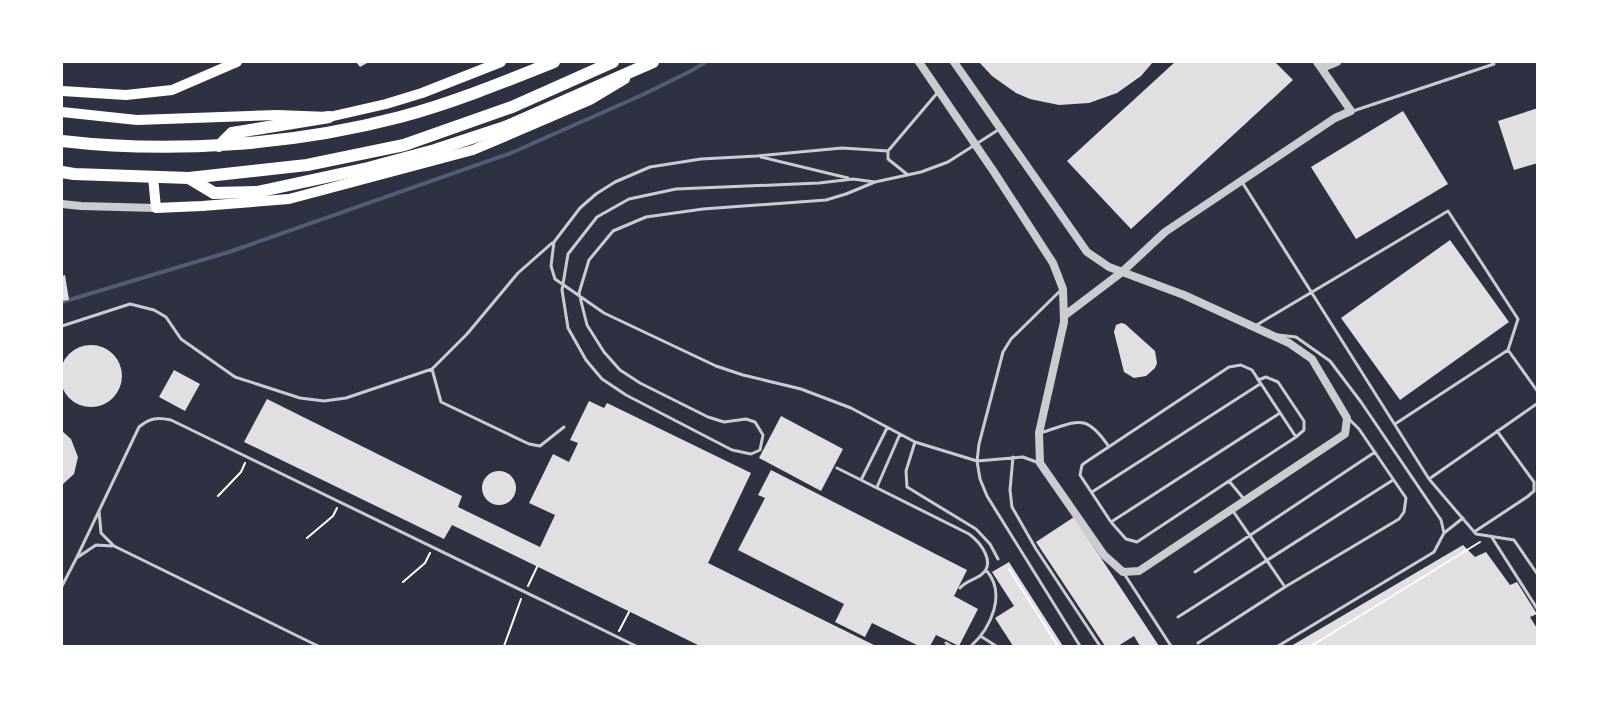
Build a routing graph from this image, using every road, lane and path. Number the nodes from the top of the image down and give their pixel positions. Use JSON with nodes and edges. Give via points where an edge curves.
{"nodes":[{"id":1,"x":237,"y":62,"type":"edge"},
{"id":2,"x":501,"y":62,"type":"edge"},
{"id":3,"x":554,"y":62,"type":"edge"},
{"id":4,"x":612,"y":62,"type":"edge"},
{"id":5,"x":653,"y":62,"type":"edge"},
{"id":6,"x":919,"y":62,"type":"edge"},
{"id":7,"x":954,"y":62,"type":"edge"},
{"id":8,"x":1337,"y":62,"type":"edge"},
{"id":9,"x":1319,"y":64,"type":"edge"},
{"id":10,"x":1494,"y":64,"type":"dead end"},
{"id":11,"x":62,"y":91,"type":"edge"},
{"id":12,"x":938,"y":92,"type":"junction"},
{"id":13,"x":1351,"y":111,"type":"junction"},
{"id":14,"x":62,"y":112,"type":"edge"},
{"id":15,"x":329,"y":117,"type":"junction"},
{"id":16,"x":1000,"y":129,"type":"junction"},
{"id":17,"x":62,"y":141,"type":"edge"},
{"id":18,"x":219,"y":146,"type":"junction"},
{"id":19,"x":975,"y":146,"type":"junction"},
{"id":20,"x":888,"y":151,"type":"junction"},
{"id":21,"x":757,"y":156,"type":"junction"},
{"id":22,"x":62,"y":172,"type":"edge"},
{"id":23,"x":908,"y":175,"type":"junction"},
{"id":24,"x":153,"y":177,"type":"junction"},
{"id":25,"x":189,"y":178,"type":"junction"},
{"id":26,"x":853,"y":180,"type":"junction"},
{"id":27,"x":1241,"y":181,"type":"junction"},
{"id":28,"x":875,"y":182,"type":"junction"},
{"id":29,"x":62,"y":204,"type":"edge"},
{"id":30,"x":156,"y":208,"type":"junction"},
{"id":31,"x":554,"y":242,"type":"junction"},
{"id":32,"x":1122,"y":272,"type":"junction"},
{"id":33,"x":1062,"y":289,"type":"junction"},
{"id":34,"x":1311,"y":292,"type":"junction"},
{"id":35,"x":1064,"y":316,"type":"junction"},
{"id":36,"x":62,"y":326,"type":"edge"},
{"id":37,"x":1253,"y":327,"type":"junction"},
{"id":38,"x":1267,"y":333,"type":"junction"},
{"id":39,"x":1508,"y":350,"type":"junction"},
{"id":40,"x":432,"y":369,"type":"junction"},
{"id":41,"x":1259,"y":382,"type":"junction"},
{"id":42,"x":1538,"y":392,"type":"edge"},
{"id":43,"x":1538,"y":403,"type":"edge"},
{"id":44,"x":1280,"y":413,"type":"junction"},
{"id":45,"x":1347,"y":418,"type":"junction"},
{"id":46,"x":1395,"y":424,"type":"junction"},
{"id":47,"x":564,"y":427,"type":"dead end"},
{"id":48,"x":887,"y":427,"type":"junction"},
{"id":49,"x":1497,"y":431,"type":"junction"},
{"id":50,"x":900,"y":434,"type":"junction"},
{"id":51,"x":1039,"y":434,"type":"junction"},
{"id":52,"x":1296,"y":437,"type":"junction"},
{"id":53,"x":915,"y":442,"type":"junction"},
{"id":54,"x":1109,"y":447,"type":"junction"},
{"id":55,"x":1374,"y":452,"type":"junction"},
{"id":56,"x":248,"y":455,"type":"dead end"},
{"id":57,"x":1013,"y":457,"type":"junction"},
{"id":58,"x":977,"y":461,"type":"junction"},
{"id":59,"x":1040,"y":464,"type":"junction"},
{"id":60,"x":837,"y":468,"type":"dead end"},
{"id":61,"x":1429,"y":479,"type":"junction"},
{"id":62,"x":861,"y":480,"type":"junction"},
{"id":63,"x":1393,"y":480,"type":"junction"},
{"id":64,"x":1229,"y":481,"type":"junction"},
{"id":65,"x":876,"y":488,"type":"junction"},
{"id":66,"x":1092,"y":492,"type":"junction"},
{"id":67,"x":218,"y":496,"type":"dead end"},
{"id":68,"x":340,"y":500,"type":"dead end"},
{"id":69,"x":1245,"y":500,"type":"junction"},
{"id":70,"x":1232,"y":509,"type":"junction"},
{"id":71,"x":99,"y":511,"type":"junction"},
{"id":72,"x":1463,"y":518,"type":"junction"},
{"id":73,"x":1111,"y":522,"type":"junction"},
{"id":74,"x":1474,"y":532,"type":"junction"},
{"id":75,"x":1444,"y":533,"type":"junction"},
{"id":76,"x":1250,"y":534,"type":"junction"},
{"id":77,"x":1491,"y":536,"type":"junction"},
{"id":78,"x":307,"y":538,"type":"dead end"},
{"id":79,"x":434,"y":545,"type":"dead end"},
{"id":80,"x":114,"y":546,"type":"junction"},
{"id":81,"x":77,"y":557,"type":"junction"},
{"id":82,"x":998,"y":559,"type":"dead end"},
{"id":83,"x":1268,"y":561,"type":"junction"},
{"id":84,"x":537,"y":567,"type":"dead end"},
{"id":85,"x":1009,"y":569,"type":"dead end"},
{"id":86,"x":986,"y":570,"type":"junction"},
{"id":87,"x":1123,"y":572,"type":"junction"},
{"id":88,"x":1195,"y":572,"type":"dead end"},
{"id":89,"x":1538,"y":574,"type":"edge"},
{"id":90,"x":403,"y":582,"type":"dead end"},
{"id":91,"x":62,"y":586,"type":"edge"},
{"id":92,"x":527,"y":587,"type":"dead end"},
{"id":93,"x":1285,"y":587,"type":"junction"},
{"id":94,"x":960,"y":588,"type":"dead end"},
{"id":95,"x":522,"y":597,"type":"dead end"},
{"id":96,"x":1538,"y":610,"type":"edge"},
{"id":97,"x":1178,"y":616,"type":"dead end"},
{"id":98,"x":982,"y":637,"type":"junction"},
{"id":99,"x":946,"y":643,"type":"dead end"},
{"id":100,"x":1198,"y":643,"type":"dead end"},
{"id":101,"x":318,"y":646,"type":"edge"},
{"id":102,"x":504,"y":646,"type":"edge"},
{"id":103,"x":636,"y":646,"type":"edge"},
{"id":104,"x":951,"y":646,"type":"edge"},
{"id":105,"x":971,"y":646,"type":"edge"},
{"id":106,"x":996,"y":646,"type":"edge"},
{"id":107,"x":1058,"y":646,"type":"edge"},
{"id":108,"x":1080,"y":646,"type":"edge"},
{"id":109,"x":1100,"y":646,"type":"edge"},
{"id":110,"x":1171,"y":646,"type":"edge"},
{"id":111,"x":1278,"y":646,"type":"edge"},
{"id":112,"x":1311,"y":646,"type":"edge"}],
"edges":[{"from":1,"to":11,"type":"main road","via":[[172,90],[126,95]]},
{"from":2,"to":15,"type":"main road","via":[[395,101]]},
{"from":3,"to":18,"type":"highway","via":[[400,117],[310,136]]},
{"from":4,"to":25,"type":"highway","via":[[512,107],[404,145],[306,165]]},
{"from":5,"to":25,"type":"highway","via":[[505,127],[368,168],[258,192],[214,193]]},
{"from":5,"to":30,"type":"main road","via":[[590,100],[473,150],[289,199]]},
{"from":6,"to":12,"type":"street"},
{"from":7,"to":16,"type":"street"},
{"from":8,"to":9,"type":"street"},
{"from":9,"to":13,"type":"street"},
{"from":10,"to":13,"type":"lane"},
{"from":12,"to":19,"type":"street"},
{"from":12,"to":20,"type":"lane"},
{"from":13,"to":27,"type":"street"},
{"from":14,"to":15,"type":"main road","via":[[137,120]]},
{"from":15,"to":18,"type":"highway","via":[[232,133]]},
{"from":16,"to":19,"type":"lane"},
{"from":16,"to":32,"type":"street","via":[[1087,252]]},
{"from":17,"to":18,"type":"highway"},
{"from":19,"to":23,"type":"lane","via":[[948,162]]},
{"from":19,"to":33,"type":"street","via":[[1053,263]]},
{"from":20,"to":21,"type":"lane","via":[[842,148]]},
{"from":20,"to":23,"type":"lane","via":[[888,159]]},
{"from":21,"to":26,"type":"lane"},
{"from":21,"to":31,"type":"lane","via":[[680,161],[615,182],[580,208]]},
{"from":22,"to":24,"type":"highway"},
{"from":23,"to":28,"type":"lane"},
{"from":24,"to":25,"type":"highway"},
{"from":24,"to":30,"type":"main road"},
{"from":26,"to":28,"type":"lane"},
{"from":26,"to":28,"type":"lane","via":[[676,189],[629,199],[597,217],[568,254],[562,290],[568,328],[586,360],[602,379],[626,395],[732,450],[751,454],[760,450],[763,435],[755,422],[724,422],[708,417],[620,370],[587,325],[579,293],[588,260],[614,231],[646,217],[826,200]]},
{"from":27,"to":32,"type":"street","via":[[1166,232]]},
{"from":27,"to":34,"type":"lane"},
{"from":29,"to":30,"type":"street"},
{"from":31,"to":40,"type":"lane","via":[[518,273]]},
{"from":31,"to":48,"type":"lane","via":[[551,266],[555,279],[604,313],[716,366],[801,388]]},
{"from":32,"to":35,"type":"street"},
{"from":32,"to":37,"type":"street"},
{"from":33,"to":35,"type":"street"},
{"from":33,"to":58,"type":"lane","via":[[1011,339],[1003,352]]},
{"from":34,"to":37,"type":"lane"},
{"from":34,"to":39,"type":"lane","via":[[1448,211],[1518,319]]},
{"from":34,"to":46,"type":"lane"},
{"from":35,"to":51,"type":"street"},
{"from":36,"to":40,"type":"lane","via":[[130,304],[154,310],[166,317],[181,339],[236,377],[300,398],[324,401],[346,398]]},
{"from":37,"to":38,"type":"street"},
{"from":38,"to":45,"type":"street","via":[[1312,359]]},
{"from":38,"to":75,"type":"lane","via":[[1296,337],[1330,361],[1441,520]]},
{"from":39,"to":42,"type":"lane"},
{"from":39,"to":46,"type":"lane"},
{"from":40,"to":47,"type":"lane","via":[[441,402],[529,444],[540,446]]},
{"from":41,"to":44,"type":"lane"},
{"from":41,"to":52,"type":"lane","via":[[1266,377],[1278,382],[1304,421],[1304,430]]},
{"from":41,"to":54,"type":"lane","via":[[1248,367],[1229,367]]},
{"from":41,"to":66,"type":"lane"},
{"from":43,"to":49,"type":"lane"},
{"from":44,"to":52,"type":"lane"},
{"from":44,"to":73,"type":"lane"},
{"from":45,"to":55,"type":"lane"},
{"from":45,"to":69,"type":"street","via":[[1345,434]]},
{"from":46,"to":61,"type":"lane"},
{"from":48,"to":50,"type":"lane"},
{"from":48,"to":62,"type":"lane"},
{"from":49,"to":61,"type":"lane"},
{"from":49,"to":74,"type":"lane","via":[[1534,482],[1534,491]]},
{"from":50,"to":53,"type":"lane"},
{"from":50,"to":65,"type":"lane"},
{"from":51,"to":54,"type":"lane","via":[[1084,423],[1097,429]]},
{"from":51,"to":59,"type":"street"},
{"from":52,"to":64,"type":"lane"},
{"from":53,"to":58,"type":"lane"},
{"from":53,"to":82,"type":"lane","via":[[906,471],[907,487],[976,529]]},
{"from":54,"to":66,"type":"lane","via":[[1086,462],[1080,471]]},
{"from":55,"to":63,"type":"lane"},
{"from":55,"to":76,"type":"lane"},
{"from":56,"to":67,"type":"path","via":[[241,472]]},
{"from":57,"to":58,"type":"lane"},
{"from":57,"to":59,"type":"lane"},
{"from":57,"to":109,"type":"lane","via":[[1012,507]]},
{"from":58,"to":108,"type":"lane","via":[[987,496]]},
{"from":59,"to":87,"type":"street","via":[[1104,555]]},
{"from":60,"to":62,"type":"lane"},
{"from":61,"to":72,"type":"lane"},
{"from":62,"to":65,"type":"lane"},
{"from":63,"to":83,"type":"lane"},
{"from":63,"to":93,"type":"lane","via":[[1406,498],[1399,519]]},
{"from":64,"to":69,"type":"lane"},
{"from":64,"to":73,"type":"lane","via":[[1137,542],[1126,540]]},
{"from":65,"to":86,"type":"lane","via":[[974,538],[984,548]]},
{"from":66,"to":73,"type":"lane"},
{"from":68,"to":78,"type":"path","via":[[333,516]]},
{"from":69,"to":70,"type":"street"},
{"from":70,"to":76,"type":"lane"},
{"from":70,"to":87,"type":"street","via":[[1139,571]]},
{"from":71,"to":80,"type":"lane","via":[[101,533]]},
{"from":71,"to":81,"type":"lane"},
{"from":71,"to":103,"type":"lane","via":[[139,427],[157,417],[171,420]]},
{"from":72,"to":74,"type":"lane"},
{"from":72,"to":75,"type":"lane"},
{"from":74,"to":77,"type":"lane"},
{"from":75,"to":111,"type":"lane","via":[[1434,552]]},
{"from":76,"to":83,"type":"lane"},
{"from":76,"to":88,"type":"lane"},
{"from":77,"to":89,"type":"lane","via":[[1514,540]]},
{"from":77,"to":96,"type":"lane"},
{"from":77,"to":112,"type":"path"},
{"from":79,"to":90,"type":"path","via":[[425,563]]},
{"from":80,"to":81,"type":"lane","via":[[96,545]]},
{"from":80,"to":101,"type":"lane"},
{"from":81,"to":91,"type":"lane"},
{"from":83,"to":93,"type":"lane"},
{"from":83,"to":97,"type":"lane"},
{"from":84,"to":92,"type":"path"},
{"from":85,"to":107,"type":"path"},
{"from":86,"to":94,"type":"lane"},
{"from":86,"to":98,"type":"lane","via":[[996,591],[992,618]]},
{"from":87,"to":110,"type":"lane"},
{"from":93,"to":100,"type":"lane"},
{"from":95,"to":102,"type":"path"},
{"from":98,"to":105,"type":"lane"},
{"from":98,"to":106,"type":"lane"},
{"from":99,"to":104,"type":"lane"}]}
